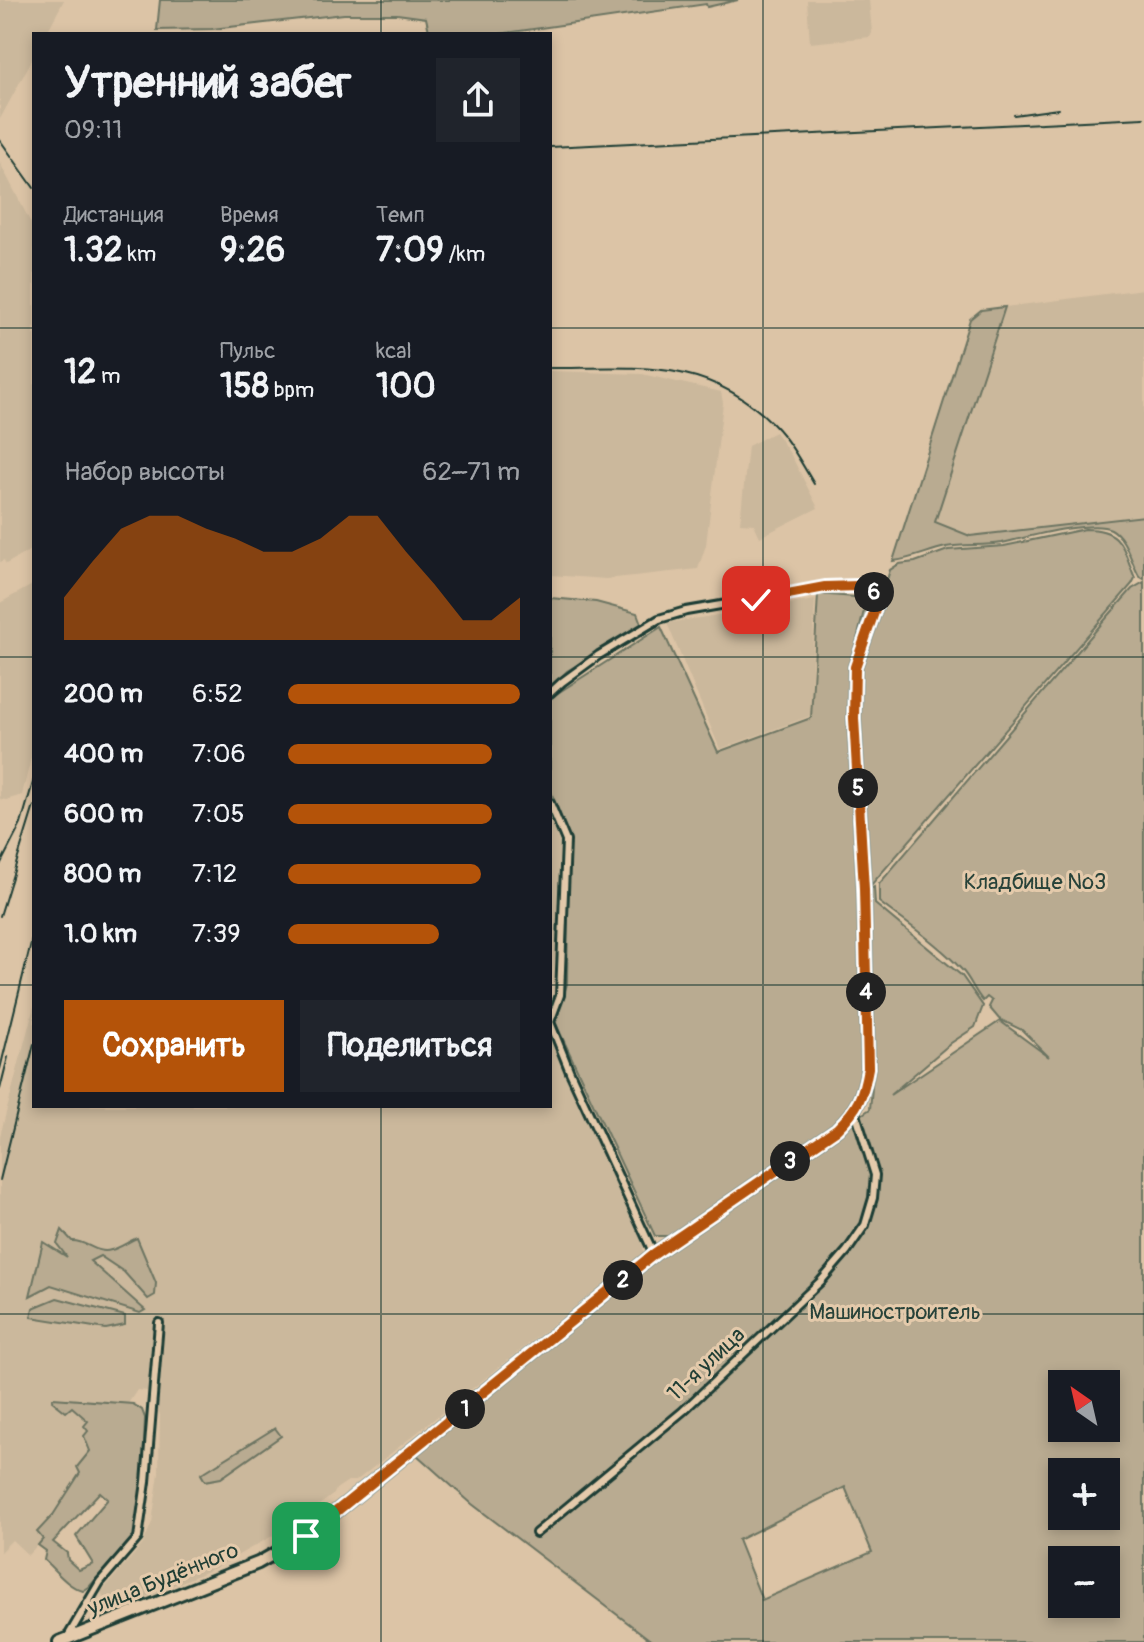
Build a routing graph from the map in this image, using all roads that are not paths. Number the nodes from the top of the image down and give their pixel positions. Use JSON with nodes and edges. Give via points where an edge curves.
{"nodes":[{"id":1,"x":880,"y":595,"type":"joint"},
{"id":2,"x":552,"y":691,"type":"edge"},
{"id":3,"x":552,"y":808,"type":"edge"},
{"id":4,"x":552,"y":1017,"type":"edge"},
{"id":5,"x":552,"y":1027,"type":"edge"},
{"id":6,"x":855,"y":1111,"type":"junction"},
{"id":7,"x":654,"y":1254,"type":"junction"},
{"id":8,"x":159,"y":1323,"type":"dead end"},
{"id":9,"x":536,"y":1533,"type":"dead end"},
{"id":10,"x":63,"y":1640,"type":"edge"}],
"edges":[{"from":1,"to":2,"type":"street","via":[[858,586],[825,587],[686,611],[659,619]]},
{"from":1,"to":6,"type":"main road","via":[[855,667],[868,1068]]},
{"from":3,"to":4,"type":"street","via":[[566,841],[560,995]]},
{"from":5,"to":7,"type":"street"},
{"from":6,"to":7,"type":"main road","name":"улица Будённого","via":[[837,1129]]},
{"from":6,"to":9,"type":"street","name":"11-я улица","via":[[875,1175],[865,1225],[821,1281],[683,1411]]},
{"from":7,"to":10,"type":"main road","name":"улица Будённого","via":[[306,1536],[258,1563]]},
{"from":8,"to":10,"type":"street","via":[[138,1538],[100,1582]]}]}
